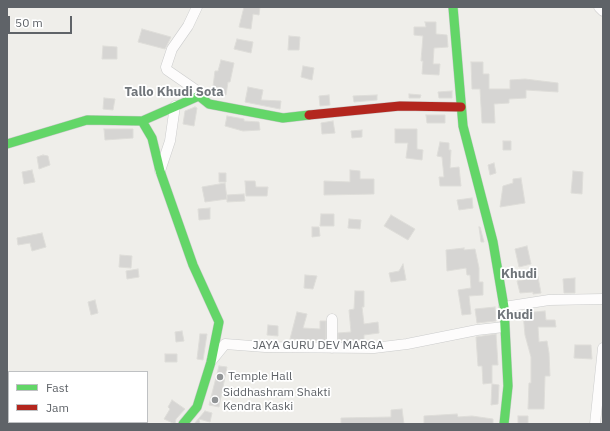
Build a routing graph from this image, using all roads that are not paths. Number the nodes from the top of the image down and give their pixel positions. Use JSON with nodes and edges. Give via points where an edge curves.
{"nodes":[{"id":1,"x":197,"y":7,"type":"edge"},
{"id":2,"x":453,"y":7,"type":"edge"},
{"id":3,"x":599,"y":7,"type":"edge"},
{"id":4,"x":603,"y":11,"type":"edge"},
{"id":5,"x":199,"y":96,"type":"junction"},
{"id":6,"x":175,"y":106,"type":"junction"},
{"id":7,"x":461,"y":107,"type":"junction"},
{"id":8,"x":142,"y":121,"type":"junction"},
{"id":9,"x":7,"y":144,"type":"edge"},
{"id":10,"x":160,"y":171,"type":"junction"},
{"id":11,"x":603,"y":299,"type":"edge"},
{"id":12,"x":504,"y":307,"type":"junction"},
{"id":13,"x":332,"y":319,"type":"dead end"},
{"id":14,"x":504,"y":327,"type":"junction"},
{"id":15,"x":217,"y":331,"type":"junction"},
{"id":16,"x":225,"y":344,"type":"junction"},
{"id":17,"x":332,"y":348,"type":"junction"},
{"id":18,"x":603,"y":348,"type":"edge"},
{"id":19,"x":211,"y":362,"type":"junction"},
{"id":20,"x":183,"y":424,"type":"edge"},
{"id":21,"x":504,"y":424,"type":"edge"},
{"id":22,"x":595,"y":424,"type":"edge"}],
"edges":[{"from":1,"to":5,"type":"street","via":[[172,49],[166,67],[196,90]]},
{"from":2,"to":7,"type":"street"},
{"from":3,"to":4,"type":"street"},
{"from":5,"to":6,"type":"street"},
{"from":5,"to":7,"type":"street","via":[[209,104],[283,118],[400,106]]},
{"from":6,"to":8,"type":"street"},
{"from":6,"to":10,"type":"street","via":[[170,141]]},
{"from":7,"to":12,"type":"street","via":[[467,144],[493,242]]},
{"from":8,"to":9,"type":"street","via":[[87,120]]},
{"from":8,"to":10,"type":"street","via":[[152,138]]},
{"from":10,"to":15,"type":"street","via":[[193,265],[219,322]]},
{"from":11,"to":12,"type":"street","via":[[549,300]]},
{"from":12,"to":14,"type":"street"},
{"from":13,"to":17,"type":"street"},
{"from":14,"to":17,"type":"street","name":"JAYA GURU DEV MARGA","via":[[407,344],[374,348]]},
{"from":14,"to":21,"type":"street","via":[[508,386]]},
{"from":15,"to":16,"type":"street"},
{"from":15,"to":19,"type":"street"},
{"from":16,"to":17,"type":"street","name":"JAYA GURU DEV MARGA","via":[[265,348]]},
{"from":16,"to":19,"type":"street"},
{"from":18,"to":22,"type":"street"},
{"from":19,"to":20,"type":"street","via":[[197,407]]}]}
